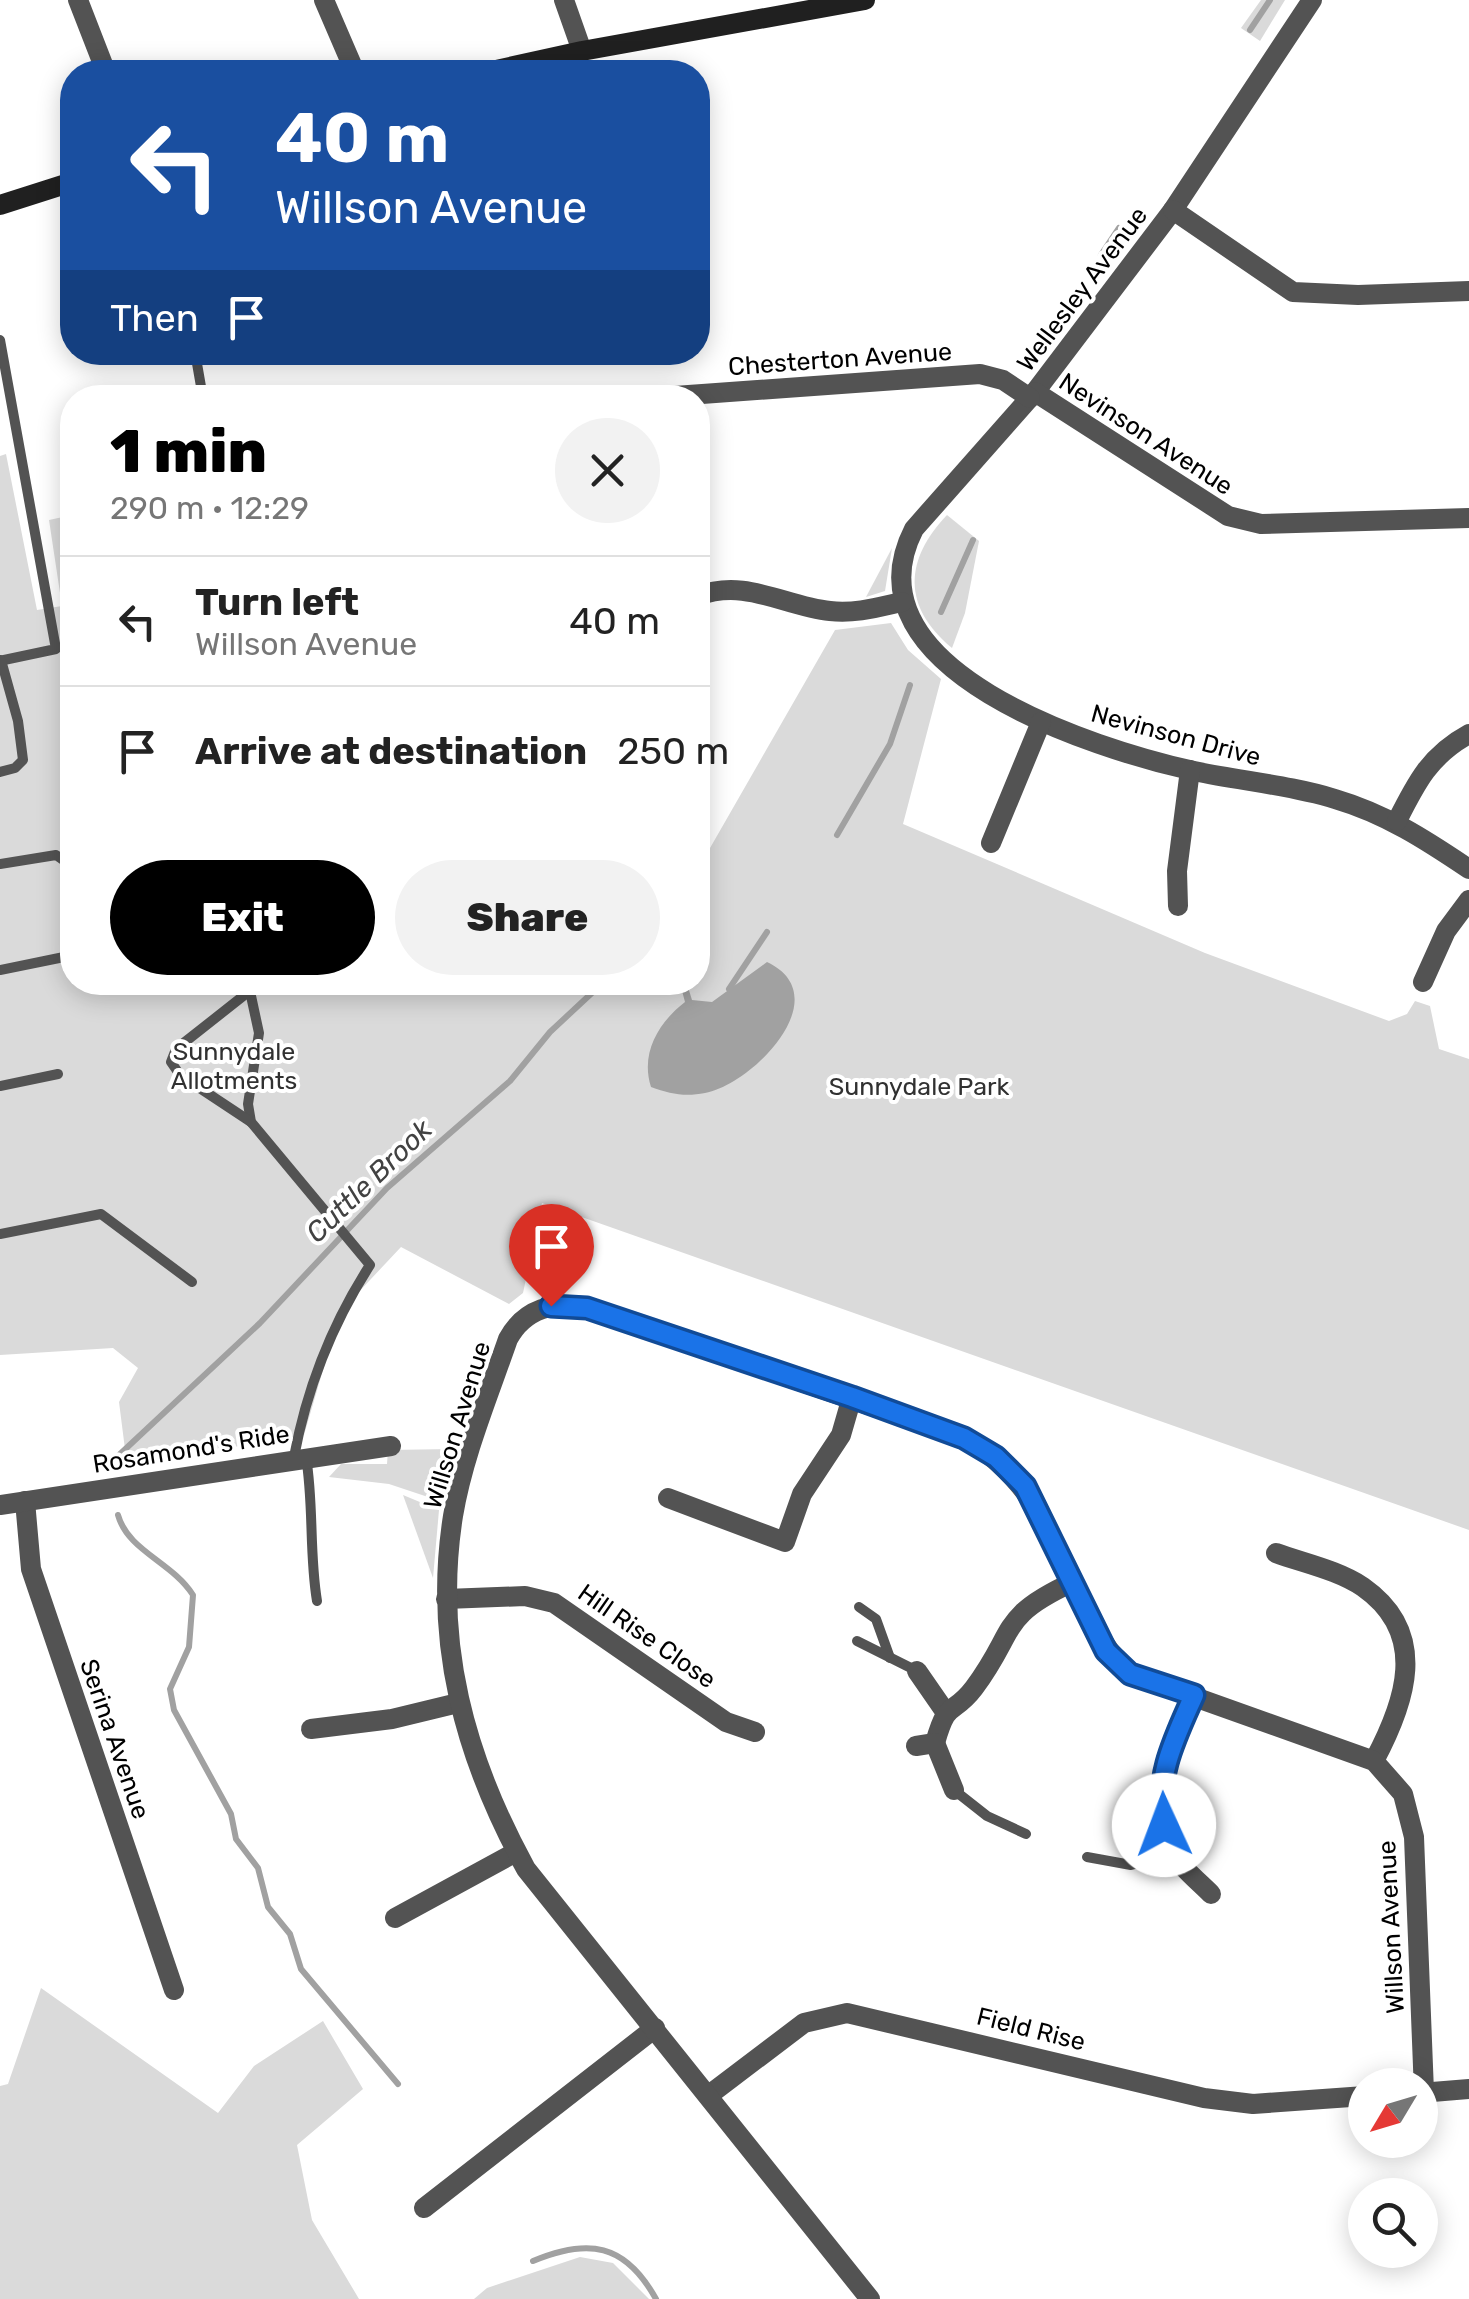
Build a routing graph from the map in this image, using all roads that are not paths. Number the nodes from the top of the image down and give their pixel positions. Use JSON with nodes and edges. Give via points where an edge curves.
{"nodes":[{"id":1,"x":78,"y":0,"type":"edge"},
{"id":2,"x":324,"y":0,"type":"edge"},
{"id":3,"x":564,"y":0,"type":"edge"},
{"id":4,"x":865,"y":0,"type":"edge"},
{"id":5,"x":1312,"y":0,"type":"edge"},
{"id":6,"x":582,"y":51,"type":"junction"},
{"id":7,"x":101,"y":60,"type":"edge"},
{"id":8,"x":350,"y":60,"type":"edge"},
{"id":9,"x":541,"y":60,"type":"edge"},
{"id":10,"x":60,"y":186,"type":"edge"},
{"id":11,"x":0,"y":205,"type":"edge"},
{"id":12,"x":1173,"y":210,"type":"junction"},
{"id":13,"x":1469,"y":291,"type":"edge"},
{"id":14,"x":0,"y":340,"type":"edge"},
{"id":15,"x":710,"y":393,"type":"edge"},
{"id":16,"x":1032,"y":395,"type":"junction"},
{"id":17,"x":1469,"y":518,"type":"edge"},
{"id":18,"x":710,"y":593,"type":"edge"},
{"id":19,"x":902,"y":602,"type":"junction"},
{"id":20,"x":2,"y":660,"type":"edge"},
{"id":21,"x":1041,"y":722,"type":"junction"},
{"id":22,"x":1469,"y":734,"type":"edge"},
{"id":23,"x":1190,"y":770,"type":"junction"},
{"id":24,"x":0,"y":772,"type":"edge"},
{"id":25,"x":1397,"y":821,"type":"junction"},
{"id":26,"x":990,"y":843,"type":"dead end"},
{"id":27,"x":60,"y":858,"type":"edge"},
{"id":28,"x":0,"y":864,"type":"edge"},
{"id":29,"x":1469,"y":869,"type":"edge"},
{"id":30,"x":1469,"y":900,"type":"edge"},
{"id":31,"x":1178,"y":906,"type":"dead end"},
{"id":32,"x":60,"y":958,"type":"edge"},
{"id":33,"x":0,"y":970,"type":"edge"},
{"id":34,"x":1423,"y":982,"type":"dead end"},
{"id":35,"x":241,"y":995,"type":"edge"},
{"id":36,"x":251,"y":995,"type":"edge"},
{"id":37,"x":58,"y":1074,"type":"dead end"},
{"id":38,"x":0,"y":1086,"type":"edge"},
{"id":39,"x":251,"y":1122,"type":"junction"},
{"id":40,"x":0,"y":1234,"type":"edge"},
{"id":41,"x":192,"y":1282,"type":"dead end"},
{"id":42,"x":852,"y":1397,"type":"junction"},
{"id":43,"x":391,"y":1446,"type":"dead end"},
{"id":44,"x":300,"y":1456,"type":"junction"},
{"id":45,"x":668,"y":1498,"type":"dead end"},
{"id":46,"x":26,"y":1501,"type":"junction"},
{"id":47,"x":0,"y":1505,"type":"edge"},
{"id":48,"x":1276,"y":1553,"type":"dead end"},
{"id":49,"x":1072,"y":1582,"type":"junction"},
{"id":50,"x":446,"y":1600,"type":"junction"},
{"id":51,"x":318,"y":1601,"type":"dead end"},
{"id":52,"x":859,"y":1607,"type":"dead end"},
{"id":53,"x":857,"y":1641,"type":"dead end"},
{"id":54,"x":890,"y":1658,"type":"junction"},
{"id":55,"x":917,"y":1671,"type":"joint"},
{"id":56,"x":1194,"y":1695,"type":"junction"},
{"id":57,"x":458,"y":1703,"type":"junction"},
{"id":58,"x":944,"y":1710,"type":"junction"},
{"id":59,"x":311,"y":1729,"type":"dead end"},
{"id":60,"x":755,"y":1732,"type":"dead end"},
{"id":61,"x":1374,"y":1762,"type":"junction"},
{"id":62,"x":954,"y":1790,"type":"joint"},
{"id":63,"x":1026,"y":1834,"type":"dead end"},
{"id":64,"x":516,"y":1852,"type":"junction"},
{"id":65,"x":1162,"y":1853,"type":"junction"},
{"id":66,"x":1087,"y":1857,"type":"dead end"},
{"id":67,"x":1211,"y":1894,"type":"dead end"},
{"id":68,"x":395,"y":1918,"type":"dead end"},
{"id":69,"x":174,"y":1990,"type":"dead end"},
{"id":70,"x":655,"y":2028,"type":"junction"},
{"id":71,"x":1421,"y":2068,"type":"edge"},
{"id":72,"x":1469,"y":2089,"type":"edge"},
{"id":73,"x":1438,"y":2091,"type":"edge"},
{"id":74,"x":708,"y":2095,"type":"junction"},
{"id":75,"x":1348,"y":2097,"type":"edge"},
{"id":76,"x":424,"y":2208,"type":"dead end"},
{"id":77,"x":870,"y":2299,"type":"edge"}],
"edges":[{"from":1,"to":7,"type":"street"},
{"from":2,"to":8,"type":"street"},
{"from":3,"to":6,"type":"street"},
{"from":4,"to":6,"type":"street"},
{"from":5,"to":12,"type":"street","name":"Wellesley Avenue"},
{"from":6,"to":9,"type":"street"},
{"from":10,"to":11,"type":"street"},
{"from":12,"to":13,"type":"street","via":[[1293,292]]},
{"from":12,"to":16,"type":"street","name":"Wellesley Avenue"},
{"from":14,"to":20,"type":"lane","via":[[56,649]]},
{"from":15,"to":16,"type":"street","name":"Chesterton Avenue","via":[[980,374]]},
{"from":16,"to":17,"type":"street","name":"Nevinson Avenue","via":[[1228,516],[1261,524]]},
{"from":16,"to":19,"type":"street","name":"Wellesley Avenue","via":[[914,528],[902,553]]},
{"from":18,"to":19,"type":"street","via":[[752,591],[830,612]]},
{"from":19,"to":21,"type":"street","name":"Nevinson Drive","via":[[919,636],[943,662]]},
{"from":20,"to":24,"type":"lane","via":[[23,760]]},
{"from":21,"to":23,"type":"street","name":"Nevinson Drive"},
{"from":21,"to":26,"type":"street"},
{"from":22,"to":25,"type":"street","via":[[1423,770]]},
{"from":23,"to":25,"type":"street","name":"Nevinson Drive","via":[[1333,798]]},
{"from":23,"to":31,"type":"street"},
{"from":25,"to":29,"type":"street","name":"Nevinson Drive"},
{"from":27,"to":28,"type":"lane"},
{"from":30,"to":34,"type":"street"},
{"from":32,"to":33,"type":"lane"},
{"from":35,"to":39,"type":"lane","via":[[176,1049],[171,1062]]},
{"from":36,"to":39,"type":"lane","via":[[260,1033]]},
{"from":37,"to":38,"type":"lane"},
{"from":39,"to":44,"type":"lane","via":[[370,1264],[312,1381]]},
{"from":40,"to":41,"type":"lane","via":[[101,1214]]},
{"from":42,"to":45,"type":"street","via":[[841,1435],[802,1494],[786,1542]]},
{"from":42,"to":49,"type":"street","name":"Willson Avenue","via":[[964,1438],[996,1457],[1025,1486]]},
{"from":42,"to":50,"type":"street","name":"Willson Avenue","via":[[587,1308],[560,1304],[538,1310],[508,1340],[472,1443],[454,1514]]},
{"from":43,"to":44,"type":"street","name":"Rosamond's Ride"},
{"from":44,"to":46,"type":"street","name":"Rosamond's Ride"},
{"from":44,"to":51,"type":"lane","via":[[312,1494]]},
{"from":46,"to":47,"type":"street","name":"Rosamond's Ride"},
{"from":46,"to":69,"type":"street","name":"Serina Avenue","via":[[31,1569]]},
{"from":48,"to":61,"type":"street","via":[[1363,1588],[1403,1640],[1408,1680]]},
{"from":49,"to":56,"type":"street","name":"Willson Avenue","via":[[1106,1651],[1130,1674]]},
{"from":49,"to":58,"type":"street","via":[[1022,1609],[973,1690]]},
{"from":50,"to":57,"type":"street","name":"Willson Avenue"},
{"from":50,"to":60,"type":"street","name":"Hill Rise Close","via":[[525,1596],[554,1603],[726,1722]]},
{"from":52,"to":54,"type":"lane","via":[[876,1619]]},
{"from":53,"to":54,"type":"lane"},
{"from":54,"to":55,"type":"lane"},
{"from":55,"to":58,"type":"street"},
{"from":56,"to":61,"type":"street","name":"Willson Avenue"},
{"from":56,"to":65,"type":"street","via":[[1164,1769]]},
{"from":57,"to":59,"type":"street"},
{"from":57,"to":64,"type":"street","name":"Willson Avenue"},
{"from":58,"to":62,"type":"street","via":[[926,1744]]},
{"from":61,"to":71,"type":"street","name":"Willson Avenue","via":[[1403,1794],[1414,1837]]},
{"from":62,"to":63,"type":"lane"},
{"from":64,"to":68,"type":"street"},
{"from":64,"to":70,"type":"street","name":"Willson Avenue"},
{"from":65,"to":66,"type":"lane","via":[[1130,1865]]},
{"from":65,"to":67,"type":"street"},
{"from":70,"to":74,"type":"street","name":"Willson Avenue"},
{"from":70,"to":76,"type":"street"},
{"from":72,"to":73,"type":"street"},
{"from":74,"to":75,"type":"street","name":"Field Rise","via":[[804,2023],[847,2012],[1204,2098],[1253,2104]]},
{"from":74,"to":77,"type":"street","name":"Willson Avenue"}]}
